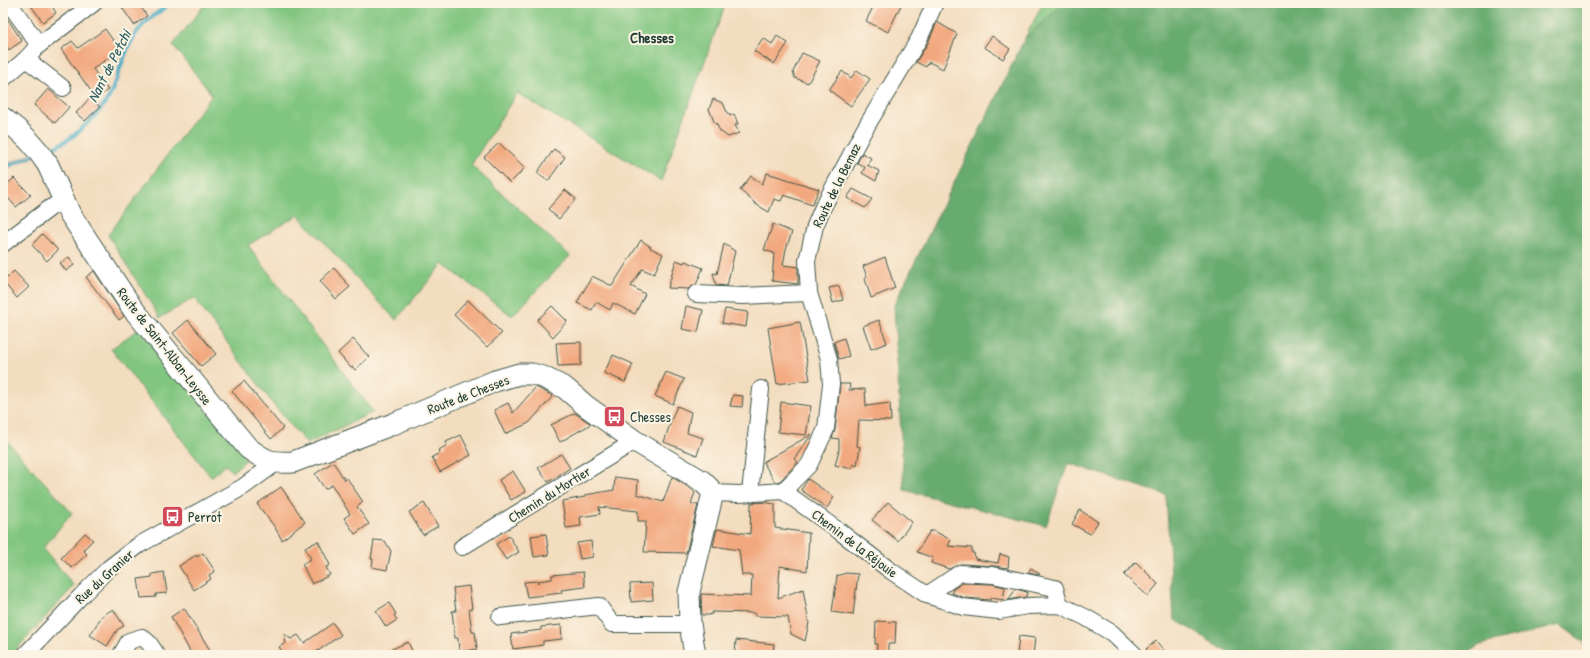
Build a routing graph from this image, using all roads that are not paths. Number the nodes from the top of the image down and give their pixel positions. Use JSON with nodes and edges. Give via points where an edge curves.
{"nodes":[{"id":1,"x":9,"y":3,"type":"edge"},
{"id":2,"x":94,"y":3,"type":"edge"},
{"id":3,"x":935,"y":3,"type":"edge"},
{"id":4,"x":39,"y":45,"type":"junction"},
{"id":5,"x":26,"y":59,"type":"junction"},
{"id":6,"x":3,"y":78,"type":"edge"},
{"id":7,"x":63,"y":88,"type":"dead end"},
{"id":8,"x":3,"y":118,"type":"edge"},
{"id":9,"x":63,"y":201,"type":"junction"},
{"id":10,"x":3,"y":244,"type":"edge"},
{"id":11,"x":809,"y":293,"type":"junction"},
{"id":12,"x":696,"y":294,"type":"dead end"},
{"id":13,"x":761,"y":389,"type":"dead end"},
{"id":14,"x":635,"y":441,"type":"junction"},
{"id":15,"x":276,"y":463,"type":"junction"},
{"id":16,"x":783,"y":491,"type":"junction"},
{"id":17,"x":713,"y":493,"type":"junction"},
{"id":18,"x":750,"y":493,"type":"junction"},
{"id":19,"x":462,"y":547,"type":"dead end"},
{"id":20,"x":927,"y":594,"type":"junction"},
{"id":21,"x":1060,"y":605,"type":"junction"},
{"id":22,"x":500,"y":616,"type":"dead end"},
{"id":23,"x":690,"y":624,"type":"junction"},
{"id":24,"x":25,"y":655,"type":"edge"},
{"id":25,"x":121,"y":655,"type":"edge"},
{"id":26,"x":157,"y":655,"type":"edge"},
{"id":27,"x":695,"y":655,"type":"edge"},
{"id":28,"x":1135,"y":655,"type":"edge"}],
"edges":[{"from":1,"to":4,"type":"street"},
{"from":2,"to":4,"type":"street"},
{"from":3,"to":11,"type":"street","name":"Route de la Bemaz","via":[[920,39],[863,132],[823,207],[815,226],[807,261]]},
{"from":4,"to":5,"type":"street"},
{"from":5,"to":6,"type":"street"},
{"from":5,"to":7,"type":"street"},
{"from":8,"to":9,"type":"main road","name":"Route de Saint-Alban-Leysse","via":[[18,129],[40,153],[48,165]]},
{"from":9,"to":10,"type":"street"},
{"from":9,"to":15,"type":"main road","name":"Route de Saint-Alban-Leysse","via":[[133,309],[151,332],[248,448],[264,460]]},
{"from":11,"to":12,"type":"street","via":[[743,296]]},
{"from":11,"to":16,"type":"street","name":"Route de la Bemaz","via":[[829,359],[831,384],[826,429],[809,465]]},
{"from":13,"to":18,"type":"street"},
{"from":14,"to":15,"type":"main road","name":"Route de Chesses","via":[[565,388],[543,377],[519,374],[495,381],[313,455],[293,462]]},
{"from":14,"to":17,"type":"main road","name":"Route de Chesses","via":[[702,481]]},
{"from":14,"to":19,"type":"street","name":"Chemin du Mortier"},
{"from":15,"to":24,"type":"street","name":"Rue du Granier","via":[[243,487],[139,545],[104,572]]},
{"from":16,"to":18,"type":"street"},
{"from":16,"to":20,"type":"street","name":"Chemin de la Réjouie","via":[[891,571]]},
{"from":17,"to":18,"type":"street"},
{"from":17,"to":23,"type":"main road","via":[[689,592]]},
{"from":20,"to":21,"type":"street","name":"Chemin de la Réjouie","via":[[963,607],[999,610]]},
{"from":20,"to":21,"type":"street","via":[[960,573],[993,575],[1055,588]]},
{"from":21,"to":28,"type":"street","name":"Chemin de la Réjouie","via":[[1112,633]]},
{"from":22,"to":23,"type":"street","via":[[599,606],[612,624]]},
{"from":23,"to":27,"type":"main road"},
{"from":25,"to":26,"type":"street","via":[[129,641],[142,637]]}]}
